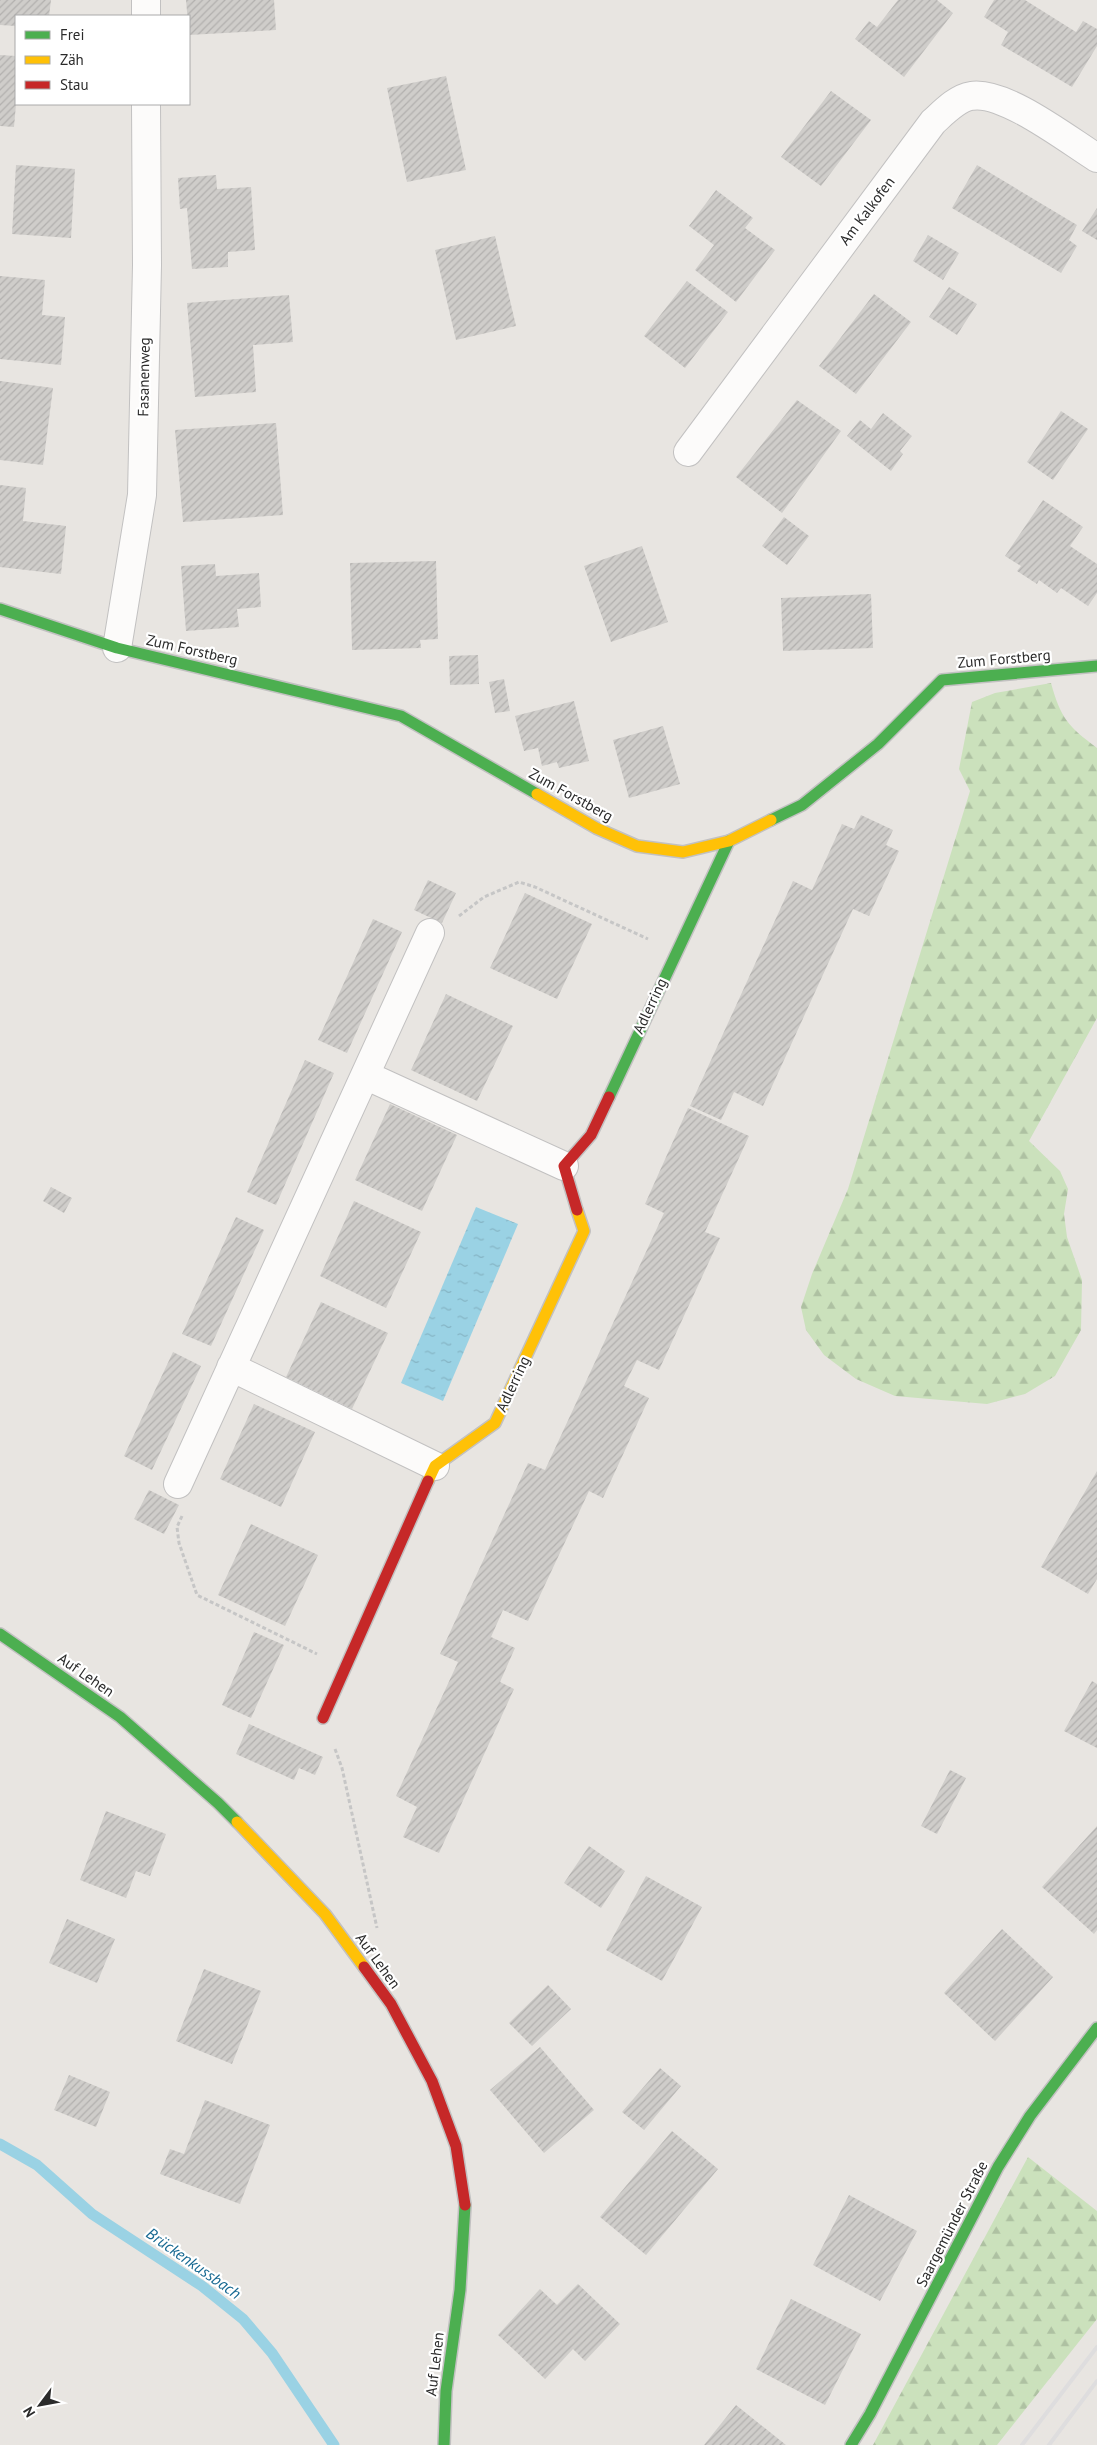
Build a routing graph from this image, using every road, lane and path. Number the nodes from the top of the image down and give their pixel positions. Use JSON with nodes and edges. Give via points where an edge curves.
{"nodes":[{"id":1,"x":146,"y":0,"type":"edge"},
{"id":2,"x":146,"y":15,"type":"edge"},
{"id":3,"x":146,"y":105,"type":"edge"},
{"id":4,"x":1097,"y":158,"type":"edge"},
{"id":5,"x":688,"y":452,"type":"dead end"},
{"id":6,"x":0,"y":609,"type":"edge"},
{"id":7,"x":117,"y":648,"type":"junction"},
{"id":8,"x":1097,"y":666,"type":"edge"},
{"id":9,"x":729,"y":842,"type":"junction"},
{"id":10,"x":430,"y":933,"type":"joint"},
{"id":11,"x":676,"y":952,"type":"junction"},
{"id":12,"x":365,"y":1075,"type":"junction"},
{"id":13,"x":564,"y":1166,"type":"junction"},
{"id":14,"x":231,"y":1367,"type":"junction"},
{"id":15,"x":435,"y":1466,"type":"junction"},
{"id":16,"x":178,"y":1484,"type":"joint"},
{"id":17,"x":0,"y":1634,"type":"edge"},
{"id":18,"x":347,"y":1669,"type":"junction"},
{"id":19,"x":324,"y":1718,"type":"joint"},
{"id":20,"x":378,"y":1930,"type":"dead end"},
{"id":21,"x":1097,"y":2028,"type":"edge"},
{"id":22,"x":444,"y":2445,"type":"edge"},
{"id":23,"x":851,"y":2445,"type":"edge"}],
"edges":[{"from":1,"to":2,"type":"street"},
{"from":3,"to":7,"type":"street","name":"Fasanenweg","via":[[147,265],[142,495]]},
{"from":4,"to":5,"type":"street","name":"Am Kalkofen","via":[[1009,103],[970,96],[950,107],[933,122]]},
{"from":6,"to":7,"type":"street","name":"Zum Forstberg"},
{"from":7,"to":9,"type":"street","name":"Zum Forstberg","via":[[401,716],[596,828],[637,846],[683,852]]},
{"from":8,"to":9,"type":"street","name":"Zum Forstberg","via":[[942,680],[878,744],[802,805]]},
{"from":9,"to":11,"type":"street","name":"Adlerring"},
{"from":10,"to":11,"type":"path","via":[[448,928],[464,910],[484,897],[519,882]]},
{"from":10,"to":12,"type":"street"},
{"from":11,"to":13,"type":"street","name":"Adlerring","via":[[590,1135]]},
{"from":12,"to":13,"type":"street"},
{"from":12,"to":14,"type":"street"},
{"from":13,"to":15,"type":"street","name":"Adlerring","via":[[584,1231],[495,1423]]},
{"from":14,"to":15,"type":"street"},
{"from":14,"to":16,"type":"street"},
{"from":15,"to":18,"type":"street"},
{"from":16,"to":18,"type":"path","via":[[189,1502],[177,1527],[179,1543],[197,1595]]},
{"from":17,"to":22,"type":"street","name":"Auf Lehen","via":[[120,1717],[218,1803],[325,1914],[391,2004],[432,2081],[456,2146],[465,2208],[460,2290],[446,2391]]},
{"from":18,"to":19,"type":"street"},
{"from":19,"to":20,"type":"path","via":[[342,1768]]},
{"from":21,"to":23,"type":"street","name":"Saargemünder Straße","via":[[1030,2116],[998,2167]]}]}
